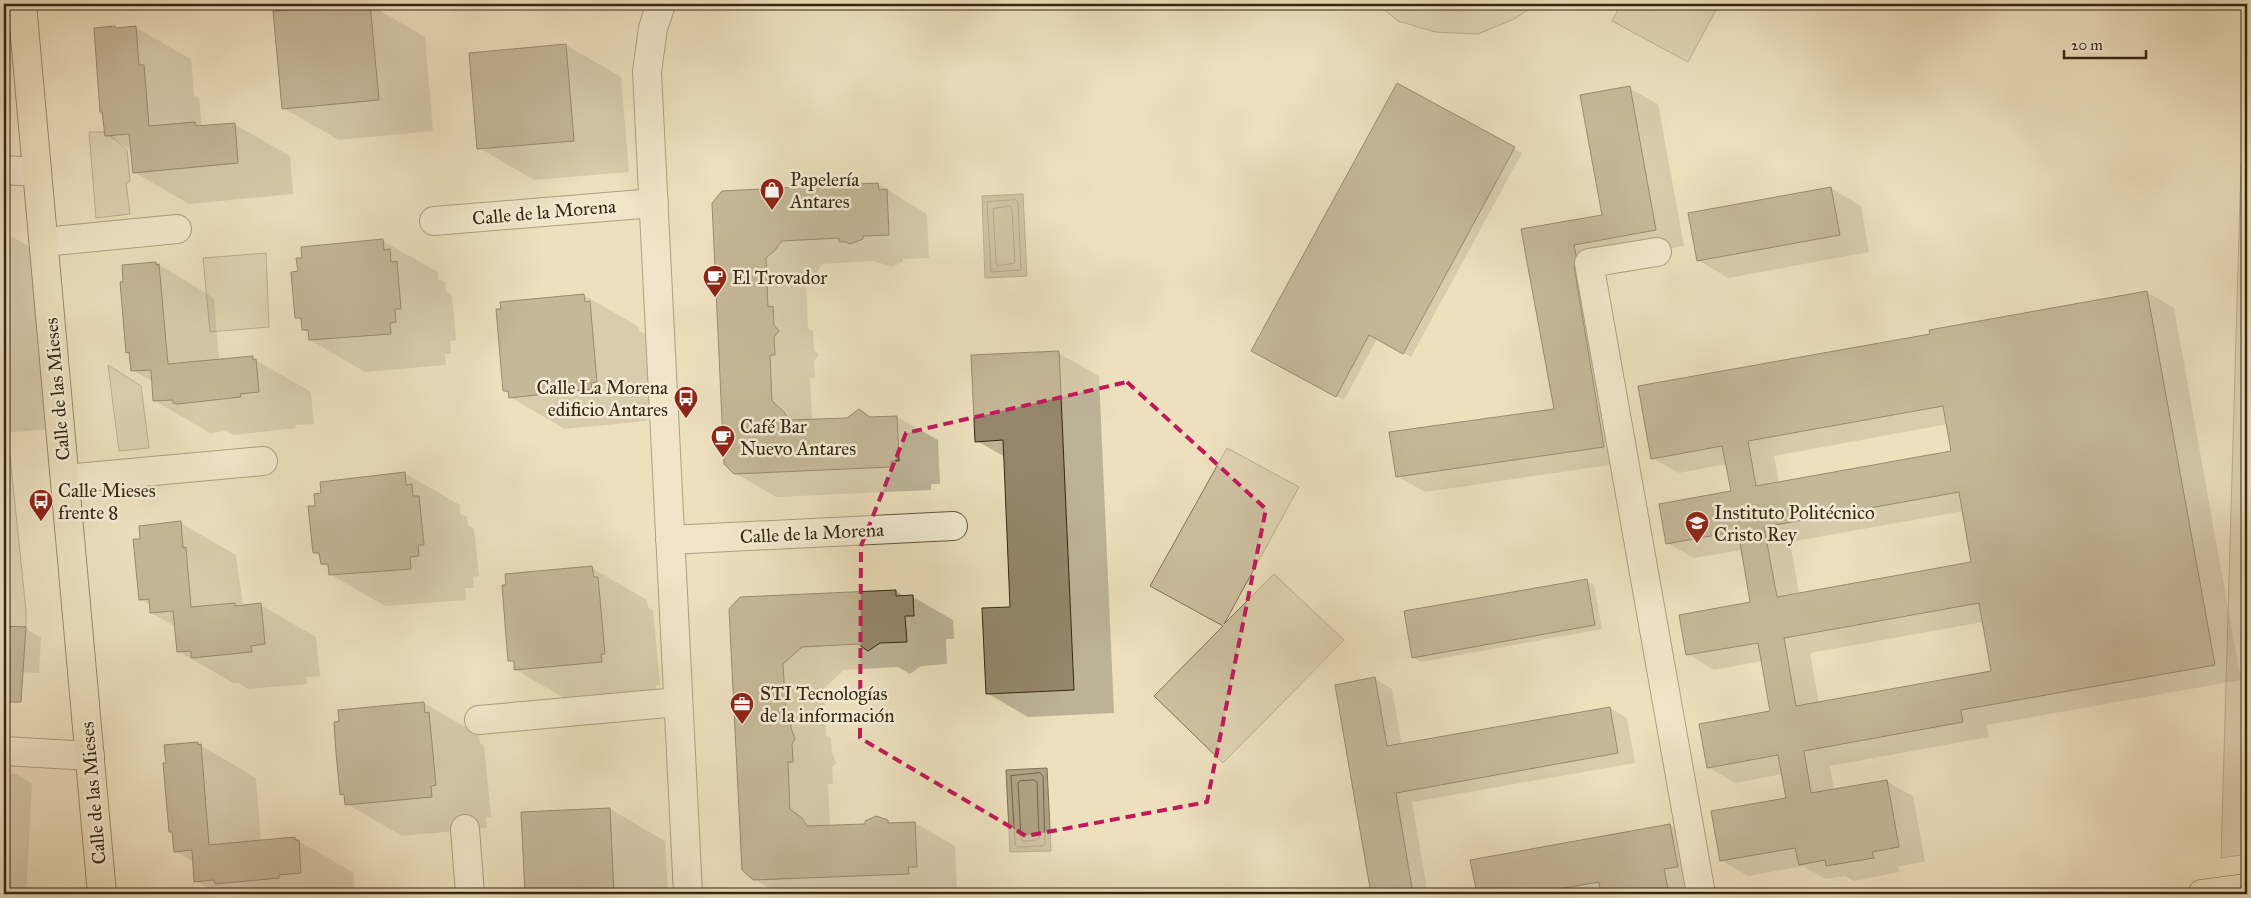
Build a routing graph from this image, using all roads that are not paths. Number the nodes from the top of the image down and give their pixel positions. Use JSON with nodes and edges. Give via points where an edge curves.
{"nodes":[{"id":1,"x":22,"y":4,"type":"edge"},
{"id":2,"x":661,"y":4,"type":"edge"},
{"id":3,"x":4,"y":170,"type":"edge"},
{"id":4,"x":37,"y":172,"type":"junction"},
{"id":5,"x":654,"y":203,"type":"junction"},
{"id":6,"x":434,"y":221,"type":"dead end"},
{"id":7,"x":177,"y":229,"type":"dead end"},
{"id":8,"x":44,"y":242,"type":"junction"},
{"id":9,"x":1657,"y":252,"type":"dead end"},
{"id":10,"x":263,"y":461,"type":"dead end"},
{"id":11,"x":65,"y":479,"type":"junction"},
{"id":12,"x":953,"y":526,"type":"dead end"},
{"id":13,"x":670,"y":540,"type":"junction"},
{"id":14,"x":678,"y":702,"type":"junction"},
{"id":15,"x":479,"y":720,"type":"dead end"},
{"id":16,"x":4,"y":751,"type":"edge"},
{"id":17,"x":90,"y":756,"type":"junction"},
{"id":18,"x":465,"y":829,"type":"dead end"},
{"id":19,"x":2247,"y":888,"type":"edge"},
{"id":20,"x":102,"y":894,"type":"edge"},
{"id":21,"x":470,"y":894,"type":"edge"},
{"id":22,"x":688,"y":894,"type":"edge"},
{"id":23,"x":1701,"y":894,"type":"edge"},
{"id":24,"x":2202,"y":894,"type":"edge"}],
"edges":[{"from":1,"to":4,"type":"main road","name":"Calle de las Mieses"},
{"from":2,"to":5,"type":"street","via":[[647,72]]},
{"from":3,"to":4,"type":"street"},
{"from":4,"to":8,"type":"main road","name":"Calle de las Mieses"},
{"from":5,"to":6,"type":"street","name":"Calle de la Morena"},
{"from":5,"to":13,"type":"street"},
{"from":7,"to":8,"type":"street"},
{"from":8,"to":11,"type":"main road","name":"Calle de las Mieses"},
{"from":9,"to":23,"type":"street","via":[[1589,263]]},
{"from":10,"to":11,"type":"street"},
{"from":11,"to":17,"type":"main road","name":"Calle de las Mieses"},
{"from":12,"to":13,"type":"street","name":"Calle de la Morena"},
{"from":13,"to":14,"type":"street"},
{"from":14,"to":15,"type":"street"},
{"from":14,"to":22,"type":"street"},
{"from":16,"to":17,"type":"street"},
{"from":17,"to":20,"type":"main road","name":"Calle de las Mieses"},
{"from":18,"to":21,"type":"street"},
{"from":19,"to":24,"type":"main road"}]}
